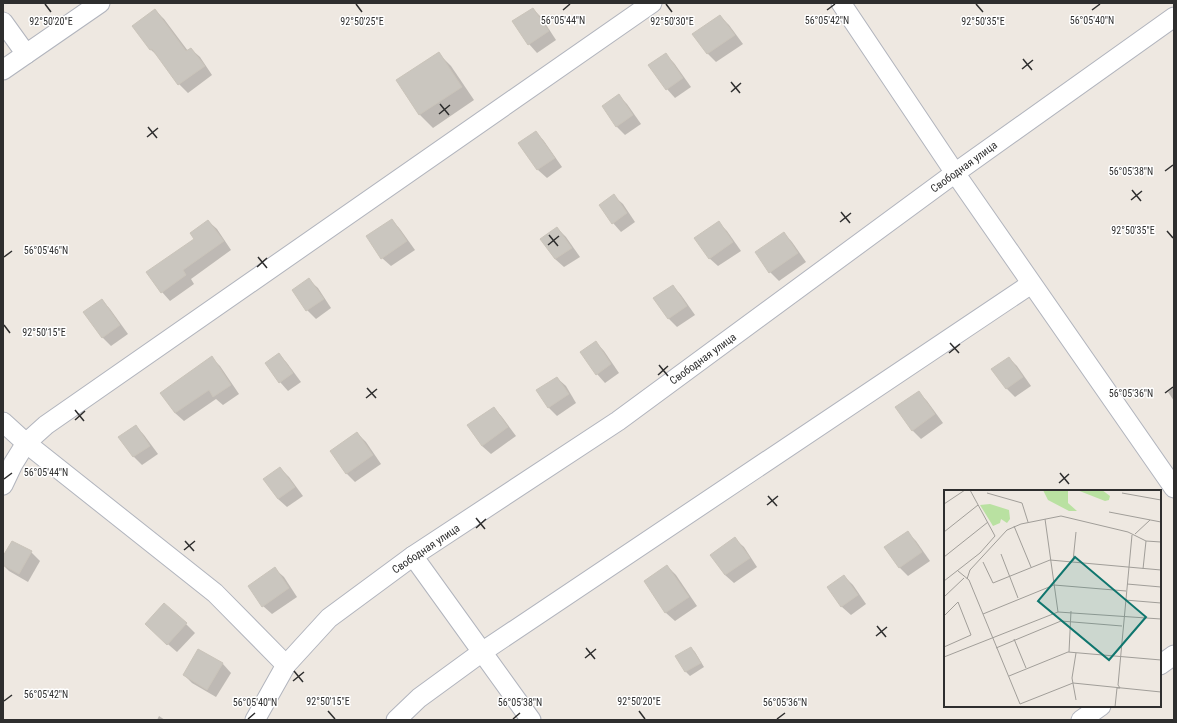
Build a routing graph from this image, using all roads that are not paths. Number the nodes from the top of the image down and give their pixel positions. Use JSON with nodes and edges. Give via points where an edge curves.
{"nodes":[{"id":1,"x":100,"y":3,"type":"edge"},
{"id":2,"x":652,"y":3,"type":"edge"},
{"id":3,"x":846,"y":5,"type":"edge"},
{"id":4,"x":1174,"y":17,"type":"edge"},
{"id":5,"x":3,"y":22,"type":"edge"},
{"id":6,"x":26,"y":54,"type":"junction"},
{"id":7,"x":3,"y":70,"type":"edge"},
{"id":8,"x":954,"y":173,"type":"junction"},
{"id":9,"x":1031,"y":284,"type":"junction"},
{"id":10,"x":3,"y":422,"type":"edge"},
{"id":11,"x":26,"y":443,"type":"junction"},
{"id":12,"x":3,"y":485,"type":"edge"},
{"id":13,"x":1174,"y":488,"type":"edge"},
{"id":14,"x":413,"y":556,"type":"junction"},
{"id":15,"x":482,"y":652,"type":"junction"},
{"id":16,"x":1174,"y":655,"type":"edge"},
{"id":17,"x":1161,"y":664,"type":"edge"},
{"id":18,"x":286,"y":665,"type":"junction"},
{"id":19,"x":1100,"y":707,"type":"edge"},
{"id":20,"x":255,"y":720,"type":"edge"},
{"id":21,"x":396,"y":720,"type":"edge"},
{"id":22,"x":531,"y":720,"type":"edge"},
{"id":23,"x":1081,"y":720,"type":"edge"}],
"edges":[{"from":1,"to":6,"type":"street"},
{"from":2,"to":11,"type":"street","via":[[53,420]]},
{"from":3,"to":8,"type":"street"},
{"from":4,"to":8,"type":"street","name":"Свободная улица"},
{"from":5,"to":6,"type":"street"},
{"from":6,"to":7,"type":"street"},
{"from":8,"to":9,"type":"street"},
{"from":8,"to":14,"type":"street","name":"Свободная улица","via":[[618,421]]},
{"from":9,"to":13,"type":"street"},
{"from":9,"to":15,"type":"street"},
{"from":10,"to":11,"type":"street"},
{"from":11,"to":12,"type":"street"},
{"from":11,"to":18,"type":"street","via":[[215,593]]},
{"from":14,"to":15,"type":"street"},
{"from":14,"to":18,"type":"street","name":"Свободная улица","via":[[329,618]]},
{"from":15,"to":21,"type":"street","via":[[419,698]]},
{"from":15,"to":22,"type":"street"},
{"from":16,"to":17,"type":"street"},
{"from":18,"to":20,"type":"street","name":"Свободная улица"},
{"from":19,"to":23,"type":"street"}]}
